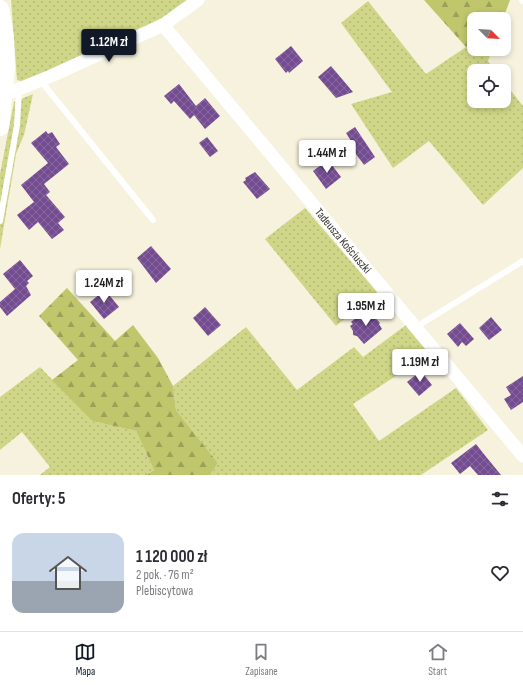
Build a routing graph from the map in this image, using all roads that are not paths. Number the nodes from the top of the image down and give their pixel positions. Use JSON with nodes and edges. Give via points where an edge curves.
{"nodes":[{"id":1,"x":198,"y":0,"type":"edge"},
{"id":2,"x":0,"y":9,"type":"edge"},
{"id":3,"x":163,"y":25,"type":"junction"},
{"id":4,"x":41,"y":81,"type":"junction"},
{"id":5,"x":11,"y":93,"type":"junction"},
{"id":6,"x":0,"y":127,"type":"edge"},
{"id":7,"x":153,"y":220,"type":"dead end"},
{"id":8,"x":0,"y":221,"type":"edge"},
{"id":9,"x":523,"y":261,"type":"edge"},
{"id":10,"x":416,"y":327,"type":"junction"},
{"id":11,"x":523,"y":456,"type":"edge"}],
"edges":[{"from":1,"to":3,"type":"street"},
{"from":2,"to":5,"type":"street"},
{"from":3,"to":4,"type":"street"},
{"from":3,"to":10,"type":"street","name":"Tadeusza Kościuszki"},
{"from":4,"to":5,"type":"street"},
{"from":4,"to":7,"type":"lane"},
{"from":5,"to":6,"type":"street"},
{"from":5,"to":8,"type":"lane","via":[[17,125]]},
{"from":9,"to":10,"type":"lane"},
{"from":10,"to":11,"type":"street","name":"Tadeusza Kościuszki"}]}
